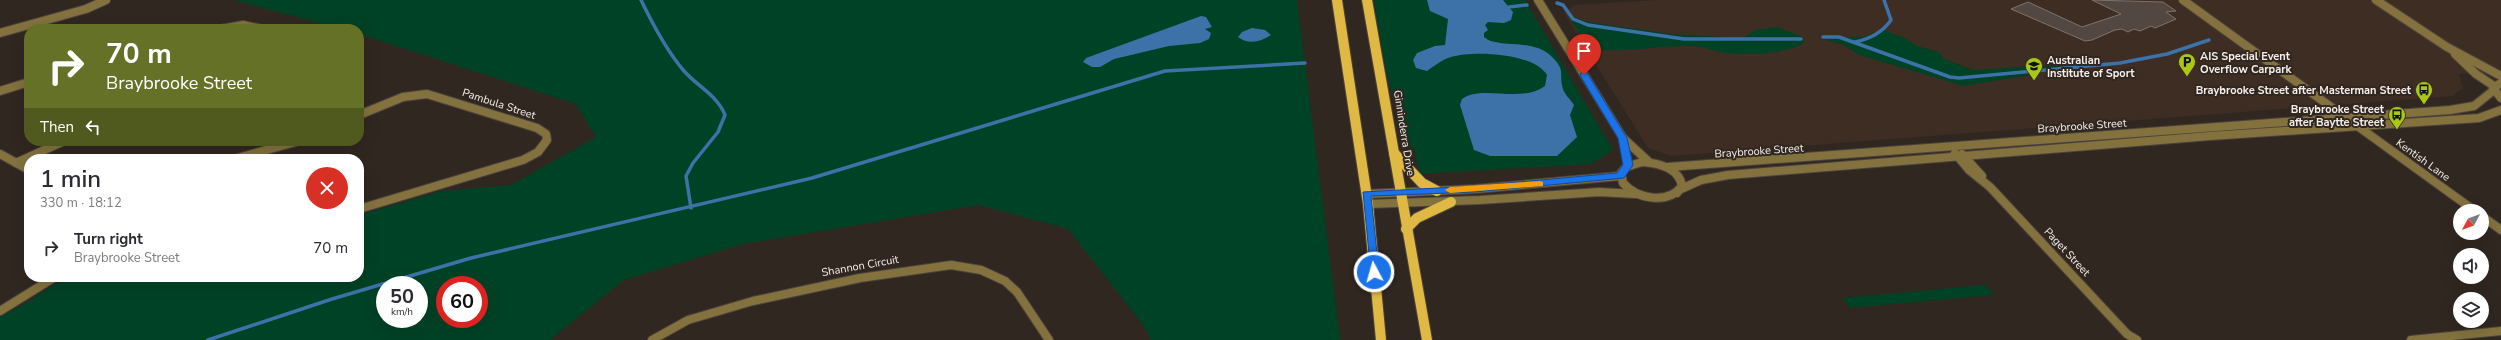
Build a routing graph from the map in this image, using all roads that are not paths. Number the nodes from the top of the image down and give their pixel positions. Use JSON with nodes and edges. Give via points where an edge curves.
{"nodes":[{"id":1,"x":106,"y":0,"type":"edge"},
{"id":2,"x":1336,"y":0,"type":"edge"},
{"id":3,"x":1367,"y":0,"type":"edge"},
{"id":4,"x":1538,"y":0,"type":"edge"},
{"id":5,"x":2183,"y":0,"type":"edge"},
{"id":6,"x":2376,"y":0,"type":"edge"},
{"id":7,"x":34,"y":24,"type":"edge"},
{"id":8,"x":24,"y":27,"type":"edge"},
{"id":9,"x":0,"y":33,"type":"edge"},
{"id":10,"x":2447,"y":47,"type":"junction"},
{"id":11,"x":2501,"y":76,"type":"edge"},
{"id":12,"x":24,"y":84,"type":"edge"},
{"id":13,"x":2496,"y":86,"type":"edge"},
{"id":14,"x":0,"y":91,"type":"edge"},
{"id":15,"x":2501,"y":98,"type":"edge"},
{"id":16,"x":2501,"y":110,"type":"edge"},
{"id":17,"x":364,"y":113,"type":"edge"},
{"id":18,"x":2346,"y":118,"type":"junction"},
{"id":19,"x":2359,"y":127,"type":"junction"},
{"id":20,"x":1623,"y":138,"type":"junction"},
{"id":21,"x":53,"y":146,"type":"edge"},
{"id":22,"x":281,"y":146,"type":"edge"},
{"id":23,"x":1953,"y":147,"type":"junction"},
{"id":24,"x":1394,"y":153,"type":"junction"},
{"id":25,"x":0,"y":154,"type":"edge"},
{"id":26,"x":36,"y":154,"type":"edge"},
{"id":27,"x":252,"y":154,"type":"edge"},
{"id":28,"x":1961,"y":156,"type":"junction"},
{"id":29,"x":24,"y":159,"type":"edge"},
{"id":30,"x":1649,"y":162,"type":"junction"},
{"id":31,"x":16,"y":163,"type":"junction"},
{"id":32,"x":1628,"y":165,"type":"junction"},
{"id":33,"x":24,"y":167,"type":"edge"},
{"id":34,"x":1667,"y":167,"type":"junction"},
{"id":35,"x":1620,"y":176,"type":"junction"},
{"id":36,"x":1436,"y":191,"type":"junction"},
{"id":37,"x":1677,"y":193,"type":"junction"},
{"id":38,"x":1640,"y":195,"type":"junction"},
{"id":39,"x":1401,"y":198,"type":"junction"},
{"id":40,"x":1367,"y":199,"type":"junction"},
{"id":41,"x":1451,"y":202,"type":"junction"},
{"id":42,"x":2465,"y":204,"type":"edge"},
{"id":43,"x":364,"y":208,"type":"edge"},
{"id":44,"x":2489,"y":221,"type":"edge"},
{"id":45,"x":1406,"y":229,"type":"junction"},
{"id":46,"x":2501,"y":230,"type":"edge"},
{"id":47,"x":48,"y":282,"type":"edge"},
{"id":48,"x":0,"y":310,"type":"edge"},
{"id":49,"x":2501,"y":331,"type":"edge"},
{"id":50,"x":2128,"y":337,"type":"edge"},
{"id":51,"x":652,"y":340,"type":"edge"},
{"id":52,"x":1050,"y":340,"type":"edge"},
{"id":53,"x":1381,"y":340,"type":"edge"},
{"id":54,"x":1427,"y":340,"type":"edge"},
{"id":55,"x":2137,"y":340,"type":"edge"},
{"id":56,"x":2411,"y":340,"type":"edge"}],
"edges":[{"from":1,"to":7,"type":"street","via":[[86,10]]},
{"from":2,"to":40,"type":"main road"},
{"from":3,"to":24,"type":"main road","name":"Ginninderra Drive"},
{"from":4,"to":20,"type":"street"},
{"from":5,"to":18,"type":"street","name":"Kentish Lane"},
{"from":6,"to":10,"type":"street"},
{"from":8,"to":9,"type":"street"},
{"from":10,"to":11,"type":"street"},
{"from":10,"to":13,"type":"street","via":[[2476,74]]},
{"from":12,"to":14,"type":"street"},
{"from":13,"to":15,"type":"street"},
{"from":13,"to":18,"type":"street","name":"Braybrooke Street","via":[[2474,106]]},
{"from":16,"to":19,"type":"street","name":"Braybrooke Street","via":[[2479,118]]},
{"from":17,"to":43,"type":"street","name":"Pambula Street","via":[[403,97],[432,94],[537,128],[546,134],[547,140],[538,152],[523,160]]},
{"from":18,"to":19,"type":"street","name":"Kentish Lane"},
{"from":18,"to":23,"type":"street","name":"Braybrooke Street"},
{"from":19,"to":28,"type":"street","name":"Braybrooke Street"},
{"from":19,"to":42,"type":"street","name":"Kentish Lane"},
{"from":20,"to":30,"type":"street"},
{"from":20,"to":32,"type":"street"},
{"from":21,"to":26,"type":"street"},
{"from":22,"to":27,"type":"street"},
{"from":23,"to":28,"type":"street","name":"Paget Street"},
{"from":23,"to":34,"type":"street","name":"Braybrooke Street"},
{"from":24,"to":36,"type":"main road","via":[[1422,183]]},
{"from":24,"to":39,"type":"main road","name":"Ginninderra Drive"},
{"from":25,"to":31,"type":"street"},
{"from":28,"to":37,"type":"street","name":"Braybrooke Street","via":[[1728,174],[1698,181]]},
{"from":28,"to":50,"type":"street","name":"Paget Street"},
{"from":29,"to":31,"type":"street"},
{"from":30,"to":32,"type":"street"},
{"from":30,"to":34,"type":"street"},
{"from":31,"to":33,"type":"street"},
{"from":32,"to":35,"type":"street"},
{"from":34,"to":37,"type":"street","via":[[1681,180],[1682,186]]},
{"from":35,"to":36,"type":"street"},
{"from":35,"to":38,"type":"street","via":[[1625,185]]},
{"from":36,"to":39,"type":"street"},
{"from":37,"to":38,"type":"street","name":"Braybrooke Street","via":[[1661,198]]},
{"from":38,"to":41,"type":"street","via":[[1600,192]]},
{"from":39,"to":40,"type":"street"},
{"from":39,"to":41,"type":"street"},
{"from":39,"to":45,"type":"main road","name":"Ginninderra Drive"},
{"from":40,"to":53,"type":"main road"},
{"from":41,"to":45,"type":"main road","via":[[1417,218]]},
{"from":44,"to":46,"type":"street"},
{"from":45,"to":54,"type":"main road","name":"Ginninderra Drive"},
{"from":47,"to":48,"type":"street","via":[[32,294]]},
{"from":49,"to":56,"type":"street"},
{"from":50,"to":55,"type":"street","name":"Paget Street"},
{"from":51,"to":52,"type":"street","name":"Shannon Circuit","via":[[688,320],[753,301],[860,278],[951,265],[981,270],[1005,281],[1017,292]]}]}
